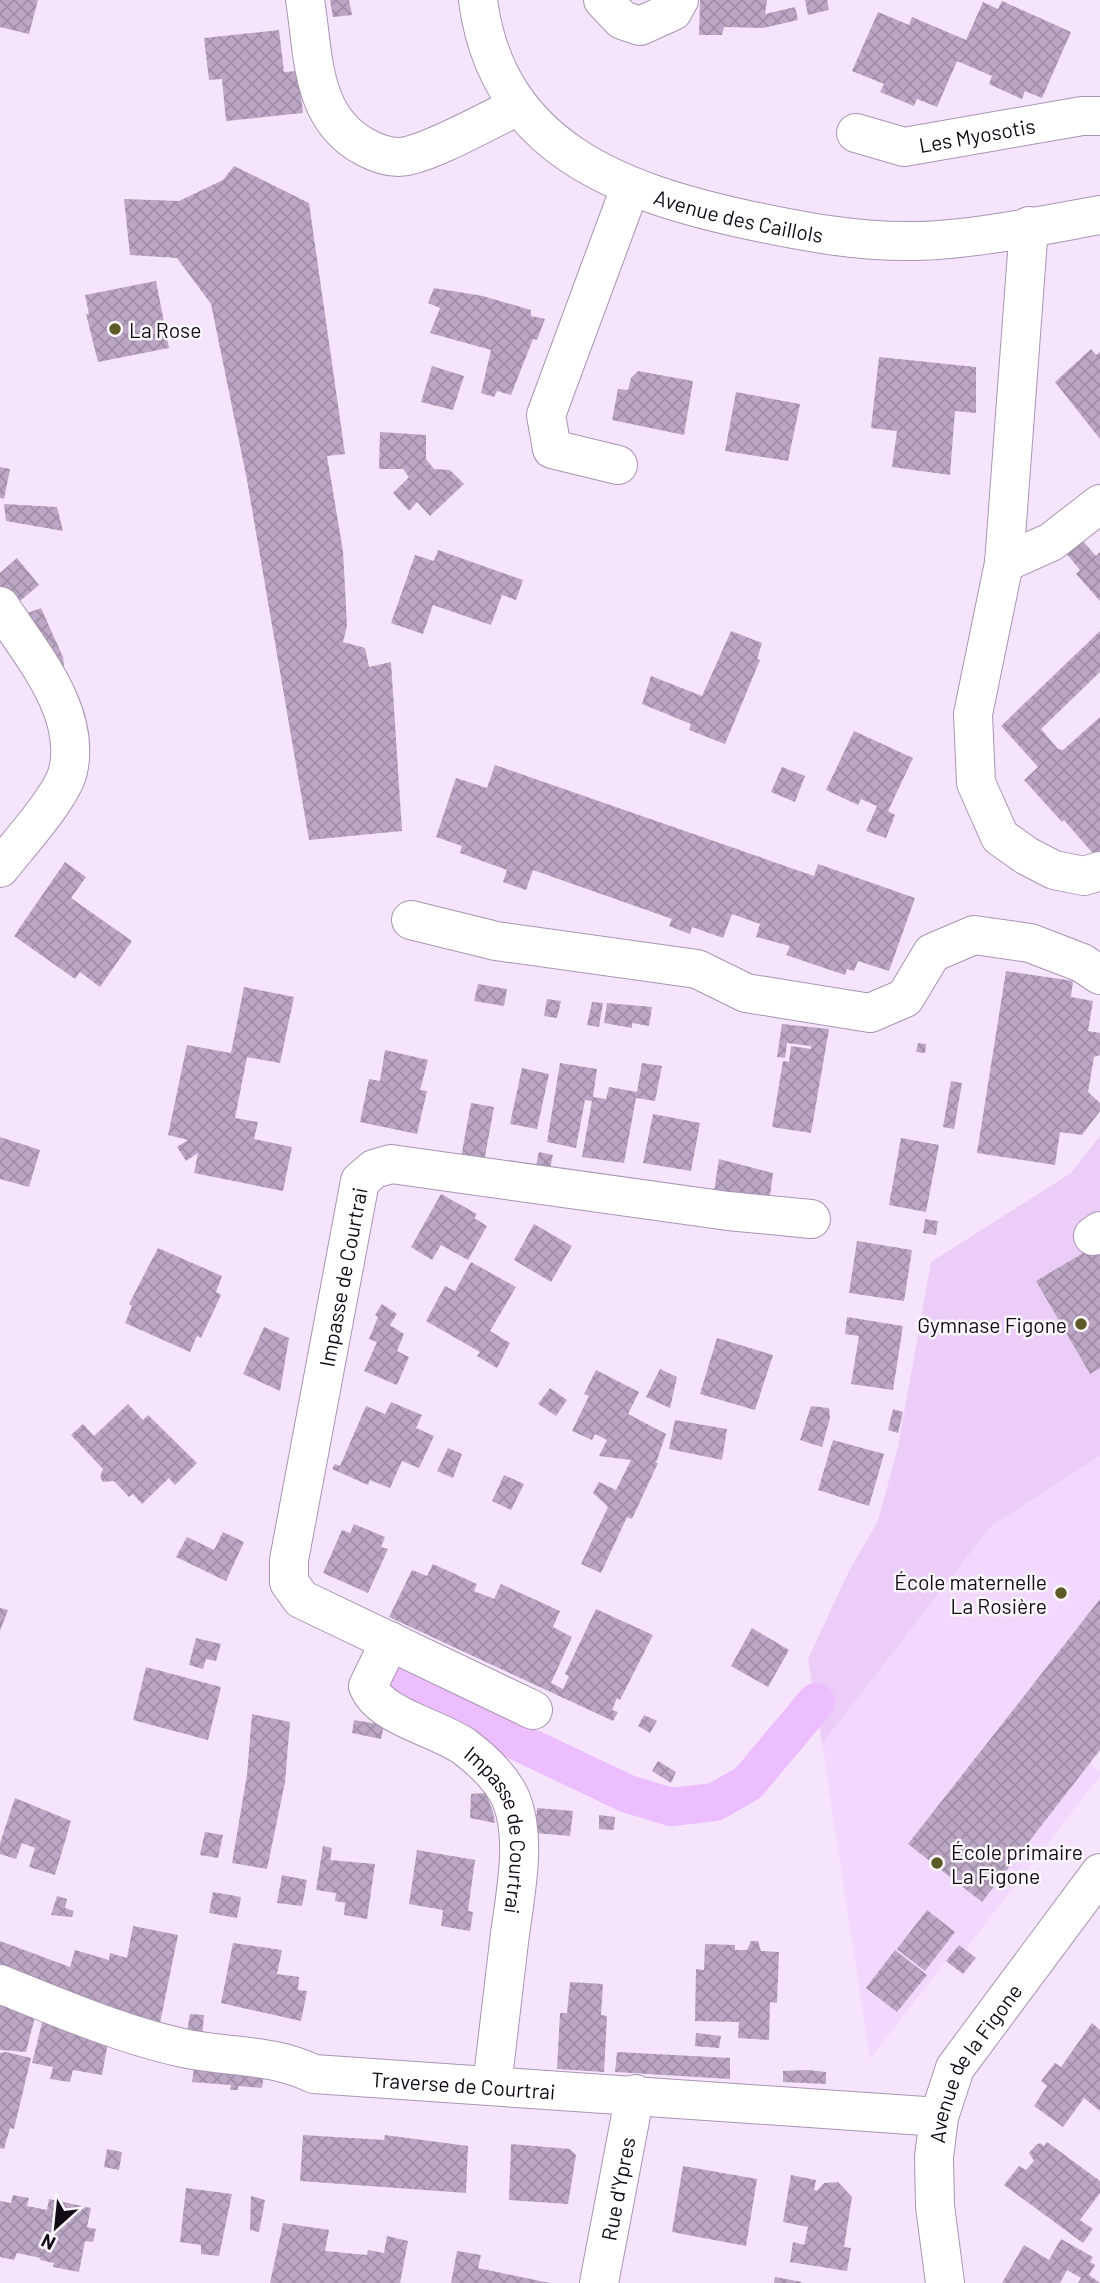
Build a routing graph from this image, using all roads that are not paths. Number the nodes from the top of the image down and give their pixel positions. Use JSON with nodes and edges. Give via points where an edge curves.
{"nodes":[{"id":1,"x":305,"y":0,"type":"edge"},
{"id":2,"x":478,"y":0,"type":"edge"},
{"id":3,"x":603,"y":0,"type":"edge"},
{"id":4,"x":679,"y":0,"type":"edge"},
{"id":5,"x":519,"y":106,"type":"junction"},
{"id":6,"x":1100,"y":116,"type":"edge"},
{"id":7,"x":856,"y":133,"type":"dead end"},
{"id":8,"x":631,"y":188,"type":"junction"},
{"id":9,"x":1100,"y":215,"type":"edge"},
{"id":10,"x":1029,"y":226,"type":"junction"},
{"id":11,"x":618,"y":465,"type":"dead end"},
{"id":12,"x":1100,"y":504,"type":"edge"},
{"id":13,"x":1004,"y":563,"type":"junction"},
{"id":14,"x":0,"y":606,"type":"edge"},
{"id":15,"x":0,"y":868,"type":"edge"},
{"id":16,"x":1100,"y":871,"type":"edge"},
{"id":17,"x":411,"y":920,"type":"dead end"},
{"id":18,"x":1100,"y":975,"type":"edge"},
{"id":19,"x":811,"y":1219,"type":"dead end"},
{"id":20,"x":380,"y":1661,"type":"junction"},
{"id":21,"x":533,"y":1710,"type":"dead end"},
{"id":22,"x":1100,"y":1873,"type":"edge"},
{"id":23,"x":0,"y":1984,"type":"edge"},
{"id":24,"x":492,"y":2086,"type":"junction"},
{"id":25,"x":635,"y":2094,"type":"junction"},
{"id":26,"x":939,"y":2117,"type":"junction"},
{"id":27,"x":599,"y":2283,"type":"edge"},
{"id":28,"x":945,"y":2283,"type":"edge"}],
"edges":[{"from":1,"to":5,"type":"street","via":[[322,102],[332,121],[353,141],[379,155],[410,156]]},
{"from":2,"to":5,"type":"street","name":"Avenue des Caillols","via":[[493,63]]},
{"from":3,"to":4,"type":"street","via":[[622,20],[640,26],[673,11]]},
{"from":5,"to":8,"type":"street","name":"Avenue des Caillols","via":[[544,134],[580,162]]},
{"from":6,"to":7,"type":"street","name":"Les Myosotis","via":[[904,148]]},
{"from":8,"to":10,"type":"street","name":"Avenue des Caillols","via":[[690,207],[828,237],[919,241]]},
{"from":8,"to":11,"type":"street","via":[[546,415],[552,449]]},
{"from":9,"to":10,"type":"street","name":"Avenue des Caillols"},
{"from":10,"to":13,"type":"street"},
{"from":12,"to":13,"type":"street","via":[[1051,542]]},
{"from":13,"to":16,"type":"street","via":[[973,714],[976,783],[1000,837],[1054,870],[1084,876]]},
{"from":14,"to":15,"type":"street","via":[[65,714],[68,741],[68,772]]},
{"from":17,"to":18,"type":"street","via":[[496,941],[698,969],[746,993],[870,1013],[905,998],[932,953],[974,935],[1030,943]]},
{"from":19,"to":20,"type":"street","name":"Impasse de Courtrai","via":[[391,1164],[374,1169],[360,1181],[289,1560],[289,1582],[300,1599]]},
{"from":20,"to":21,"type":"street","name":"Impasse de Courtrai"},
{"from":20,"to":24,"type":"street","name":"Impasse de Courtrai","via":[[372,1696],[464,1746],[494,1774],[510,1799],[518,1832],[516,1881]]},
{"from":22,"to":26,"type":"street","name":"Avenue de la Figone","via":[[955,2068]]},
{"from":23,"to":24,"type":"street","name":"Traverse de Courtrai","via":[[183,2048],[287,2061],[314,2074]]},
{"from":24,"to":25,"type":"street","name":"Traverse de Courtrai"},
{"from":25,"to":26,"type":"street","name":"Traverse de Courtrai"},
{"from":25,"to":27,"type":"street","name":"Rue d'Ypres"},
{"from":26,"to":28,"type":"street","name":"Avenue de la Figone","via":[[935,2206]]}]}
